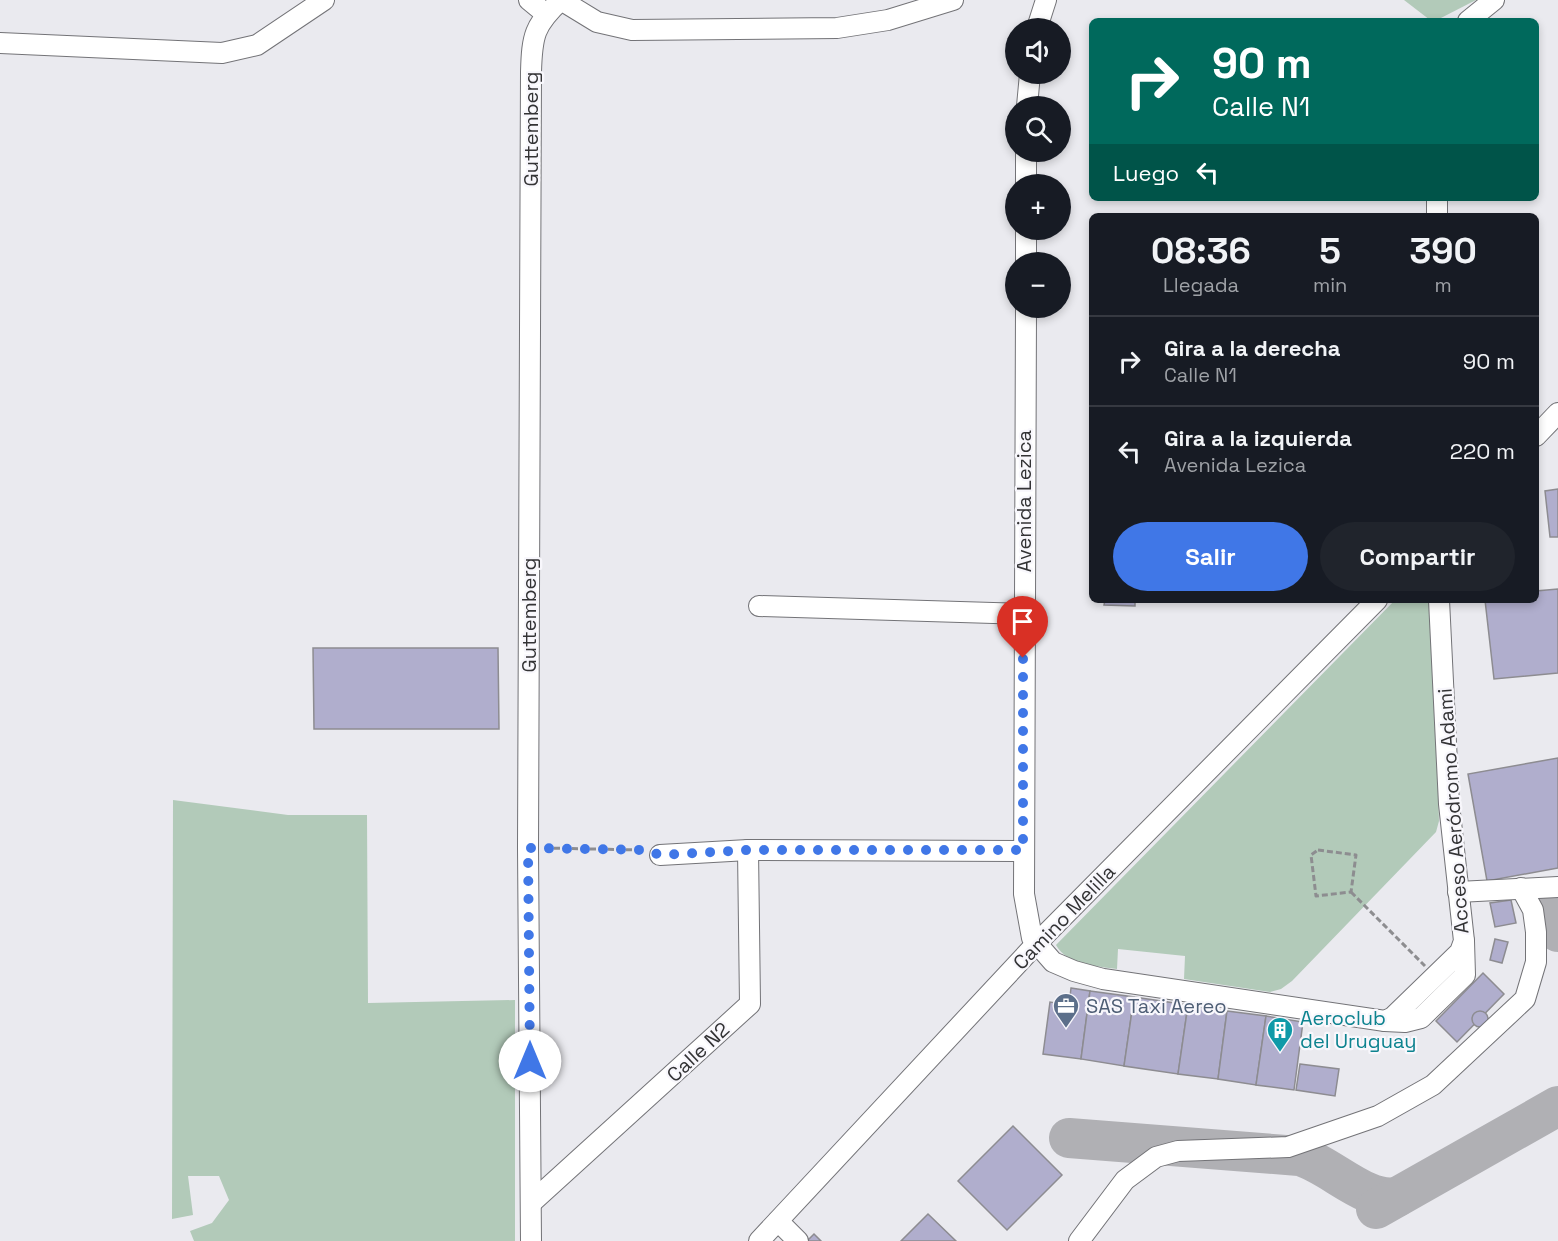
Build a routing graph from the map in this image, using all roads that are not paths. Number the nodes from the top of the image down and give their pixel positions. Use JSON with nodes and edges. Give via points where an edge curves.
{"nodes":[{"id":1,"x":529,"y":0,"type":"edge"},
{"id":2,"x":561,"y":0,"type":"edge"},
{"id":3,"x":953,"y":0,"type":"edge"},
{"id":4,"x":1046,"y":0,"type":"edge"},
{"id":5,"x":1494,"y":0,"type":"edge"},
{"id":6,"x":309,"y":4,"type":"edge"},
{"id":7,"x":546,"y":14,"type":"junction"},
{"id":8,"x":1040,"y":18,"type":"edge"},
{"id":9,"x":1472,"y":18,"type":"edge"},
{"id":10,"x":0,"y":43,"type":"edge"},
{"id":11,"x":1026,"y":318,"type":"edge"},
{"id":12,"x":1558,"y":413,"type":"edge"},
{"id":13,"x":1539,"y":433,"type":"edge"},
{"id":14,"x":1374,"y":603,"type":"edge"},
{"id":15,"x":1439,"y":603,"type":"edge"},
{"id":16,"x":759,"y":606,"type":"dead end"},
{"id":17,"x":1023,"y":614,"type":"junction"},
{"id":18,"x":748,"y":850,"type":"junction"},
{"id":19,"x":1023,"y":850,"type":"junction"},
{"id":20,"x":660,"y":855,"type":"road end"},
{"id":21,"x":1558,"y":887,"type":"edge"},
{"id":22,"x":1521,"y":888,"type":"junction"},
{"id":23,"x":1458,"y":892,"type":"junction"},
{"id":24,"x":1464,"y":941,"type":"junction"},
{"id":25,"x":1036,"y":944,"type":"junction"},
{"id":26,"x":1385,"y":1021,"type":"junction"},
{"id":27,"x":531,"y":1203,"type":"junction"},
{"id":28,"x":772,"y":1233,"type":"edge"},
{"id":29,"x":531,"y":1241,"type":"edge"},
{"id":30,"x":798,"y":1241,"type":"edge"},
{"id":31,"x":1079,"y":1241,"type":"edge"}],
"edges":[{"from":1,"to":7,"type":"street"},
{"from":2,"to":3,"type":"street","via":[[597,22],[633,30],[837,28],[888,20]]},
{"from":2,"to":7,"type":"street","name":"Guttemberg"},
{"from":4,"to":8,"type":"street"},
{"from":5,"to":9,"type":"street"},
{"from":6,"to":10,"type":"street","via":[[257,45],[222,53]]},
{"from":7,"to":27,"type":"street","name":"Guttemberg","via":[[534,32],[531,72]]},
{"from":11,"to":17,"type":"street","name":"Avenida Lezica"},
{"from":12,"to":13,"type":"street"},
{"from":14,"to":25,"type":"street","name":"Camino Melilla"},
{"from":15,"to":23,"type":"street","name":"Acceso Aeródromo Adami","via":[[1449,804]]},
{"from":16,"to":17,"type":"street"},
{"from":17,"to":19,"type":"street","name":"Avenida Lezica"},
{"from":18,"to":19,"type":"street"},
{"from":18,"to":20,"type":"street"},
{"from":18,"to":27,"type":"street","name":"Calle N2","via":[[750,1004]]},
{"from":19,"to":25,"type":"street","name":"Avenida Lezica","via":[[1026,911]]},
{"from":21,"to":22,"type":"street"},
{"from":22,"to":23,"type":"street"},
{"from":22,"to":31,"type":"street","via":[[1533,910],[1536,932],[1536,962],[1525,999],[1433,1086],[1378,1116],[1288,1147],[1178,1151],[1156,1157],[1125,1180]]},
{"from":23,"to":24,"type":"street","name":"Acceso Aeródromo Adami"},
{"from":24,"to":26,"type":"street","name":"Acceso Aeródromo Adami","via":[[1460,952]]},
{"from":24,"to":26,"type":"street","via":[[1465,975],[1421,1018]]},
{"from":25,"to":26,"type":"street","via":[[1053,962],[1103,979]]},
{"from":25,"to":28,"type":"street","name":"Camino Melilla"},
{"from":27,"to":29,"type":"street","name":"Guttemberg"},
{"from":28,"to":30,"type":"street"}]}
